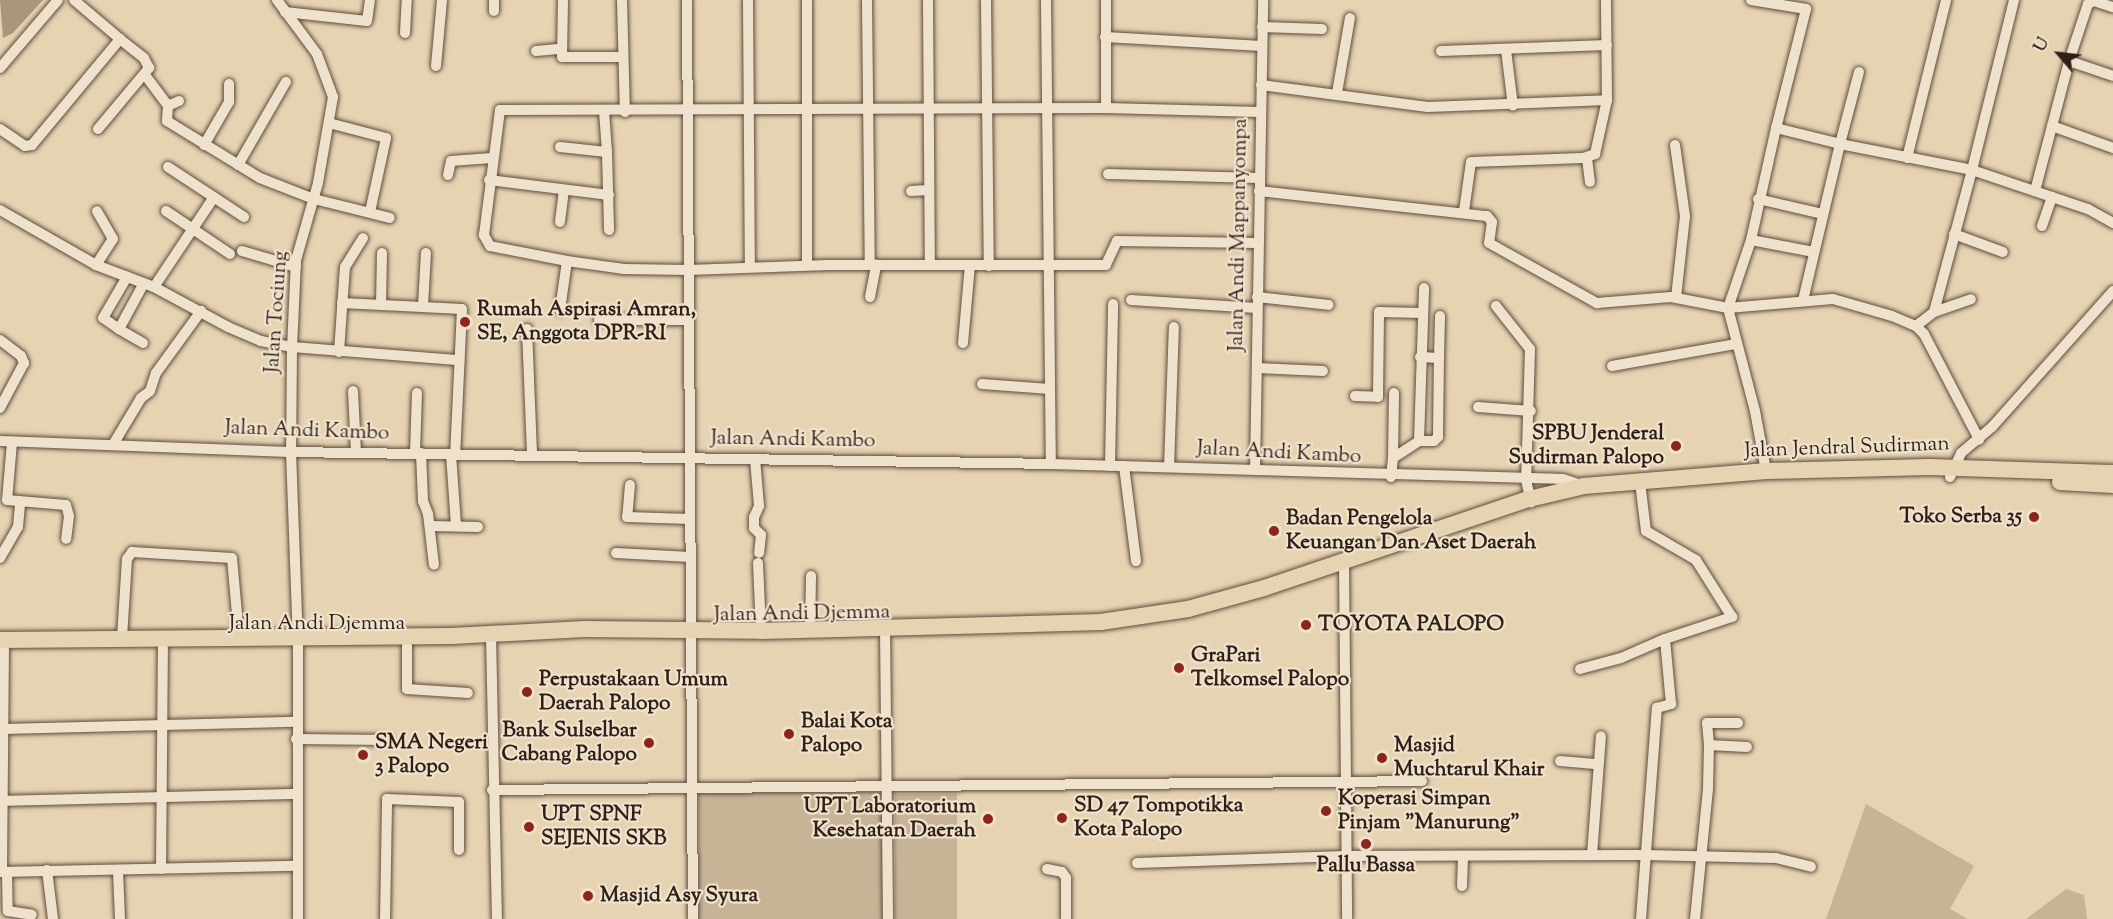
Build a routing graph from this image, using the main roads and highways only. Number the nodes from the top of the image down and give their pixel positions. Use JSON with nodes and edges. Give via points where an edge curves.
{"nodes":[{"id":1,"x":1930,"y":471,"type":"junction"},
{"id":2,"x":1951,"y":472,"type":"junction"},
{"id":3,"x":2113,"y":473,"type":"edge"},
{"id":4,"x":2113,"y":485,"type":"edge"},
{"id":5,"x":1585,"y":490,"type":"junction"},
{"id":6,"x":886,"y":632,"type":"junction"},
{"id":7,"x":690,"y":635,"type":"junction"},
{"id":8,"x":491,"y":639,"type":"junction"},
{"id":9,"x":298,"y":642,"type":"junction"},
{"id":10,"x":2,"y":645,"type":"edge"}],
"edges":[{"from":1,"to":2,"type":"highway","name":"Jalan Jendral Sudirman"},
{"from":1,"to":5,"type":"highway","name":"Jalan Jendral Sudirman"},
{"from":1,"to":5,"type":"highway","name":"Jalan Jendral Sudirman","via":[[1766,471]]},
{"from":2,"to":3,"type":"highway","name":"Jalan Jendral Sudirman"},
{"from":2,"to":4,"type":"highway","name":"Jalan Jendral Sudirman"},
{"from":5,"to":6,"type":"highway","name":"Jalan Andi Djemma","via":[[1531,502],[1264,588],[1143,618]]},
{"from":6,"to":7,"type":"highway","name":"Jalan Andi Djemma"},
{"from":6,"to":7,"type":"highway","name":"Jalan Andi Djemma","via":[[810,630]]},
{"from":7,"to":8,"type":"highway","name":"Jalan Andi Djemma","via":[[584,629]]},
{"from":8,"to":9,"type":"highway","name":"Jalan Andi Djemma"},
{"from":8,"to":9,"type":"highway","name":"Jalan Andi Djemma","via":[[407,646]]},
{"from":9,"to":10,"type":"highway","name":"Jalan Andi Djemma","via":[[163,648]]},
{"from":9,"to":10,"type":"highway","name":"Jalan Andi Djemma","via":[[239,636]]}]}
